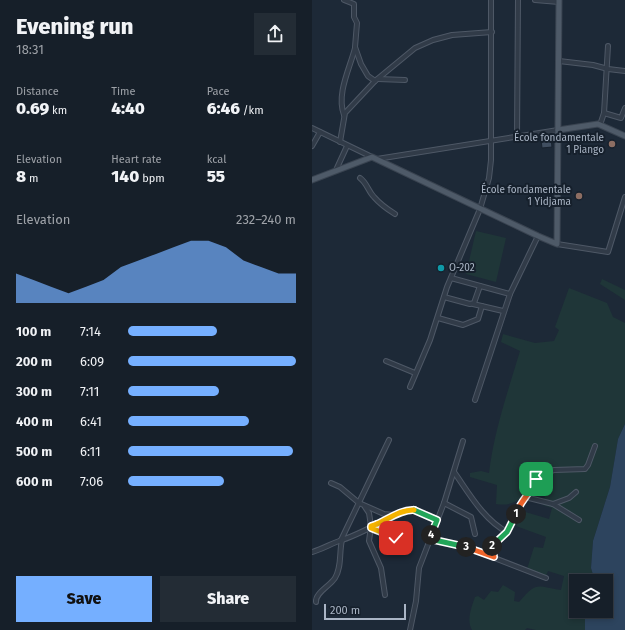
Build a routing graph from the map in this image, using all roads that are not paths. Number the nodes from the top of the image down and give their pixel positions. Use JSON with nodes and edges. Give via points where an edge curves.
{"nodes":[{"id":1,"x":344,"y":0,"type":"edge"},
{"id":2,"x":492,"y":0,"type":"edge"},
{"id":3,"x":518,"y":0,"type":"edge"},
{"id":4,"x":536,"y":0,"type":"edge"},
{"id":5,"x":559,"y":1,"type":"edge"},
{"id":6,"x":492,"y":32,"type":"junction"},
{"id":7,"x":608,"y":46,"type":"dead end"},
{"id":8,"x":356,"y":48,"type":"junction"},
{"id":9,"x":559,"y":61,"type":"junction"},
{"id":10,"x":608,"y":69,"type":"junction"},
{"id":11,"x":625,"y":71,"type":"edge"},
{"id":12,"x":377,"y":80,"type":"junction"},
{"id":13,"x":405,"y":80,"type":"dead end"},
{"id":14,"x":625,"y":108,"type":"edge"},
{"id":15,"x":604,"y":113,"type":"junction"},
{"id":16,"x":344,"y":116,"type":"junction"},
{"id":17,"x":558,"y":123,"type":"junction"},
{"id":18,"x":600,"y":125,"type":"junction"},
{"id":19,"x":569,"y":127,"type":"junction"},
{"id":20,"x":312,"y":128,"type":"edge"},
{"id":21,"x":558,"y":130,"type":"junction"},
{"id":22,"x":320,"y":132,"type":"junction"},
{"id":23,"x":517,"y":136,"type":"junction"},
{"id":24,"x":625,"y":136,"type":"edge"},
{"id":25,"x":491,"y":140,"type":"junction"},
{"id":26,"x":340,"y":142,"type":"junction"},
{"id":27,"x":312,"y":146,"type":"edge"},
{"id":28,"x":347,"y":146,"type":"junction"},
{"id":29,"x":374,"y":158,"type":"junction"},
{"id":30,"x":336,"y":170,"type":"junction"},
{"id":31,"x":360,"y":178,"type":"dead end"},
{"id":32,"x":312,"y":180,"type":"edge"},
{"id":33,"x":625,"y":197,"type":"edge"},
{"id":34,"x":480,"y":209,"type":"junction"},
{"id":35,"x":395,"y":214,"type":"dead end"},
{"id":36,"x":538,"y":236,"type":"junction"},
{"id":37,"x":557,"y":244,"type":"junction"},
{"id":38,"x":452,"y":278,"type":"junction"},
{"id":39,"x":480,"y":286,"type":"junction"},
{"id":40,"x":510,"y":294,"type":"junction"},
{"id":41,"x":444,"y":297,"type":"junction"},
{"id":42,"x":472,"y":304,"type":"junction"},
{"id":43,"x":482,"y":306,"type":"junction"},
{"id":44,"x":503,"y":311,"type":"junction"},
{"id":45,"x":438,"y":318,"type":"junction"},
{"id":46,"x":386,"y":362,"type":"dead end"},
{"id":47,"x":415,"y":373,"type":"junction"},
{"id":48,"x":410,"y":387,"type":"dead end"},
{"id":49,"x":475,"y":400,"type":"dead end"},
{"id":50,"x":389,"y":440,"type":"dead end"},
{"id":51,"x":463,"y":440,"type":"dead end"},
{"id":52,"x":595,"y":446,"type":"dead end"},
{"id":53,"x":454,"y":472,"type":"junction"},
{"id":54,"x":331,"y":483,"type":"dead end"},
{"id":55,"x":576,"y":492,"type":"dead end"},
{"id":56,"x":526,"y":497,"type":"junction"},
{"id":57,"x":359,"y":503,"type":"junction"},
{"id":58,"x":444,"y":503,"type":"junction"},
{"id":59,"x":553,"y":504,"type":"junction"},
{"id":60,"x":365,"y":507,"type":"junction"},
{"id":61,"x":394,"y":516,"type":"junction"},
{"id":62,"x":437,"y":520,"type":"junction"},
{"id":63,"x":579,"y":520,"type":"dead end"},
{"id":64,"x":371,"y":527,"type":"junction"},
{"id":65,"x":507,"y":532,"type":"junction"},
{"id":66,"x":475,"y":534,"type":"dead end"},
{"id":67,"x":430,"y":539,"type":"junction"},
{"id":68,"x":341,"y":540,"type":"junction"},
{"id":69,"x":409,"y":543,"type":"dead end"},
{"id":70,"x":312,"y":552,"type":"edge"},
{"id":71,"x":494,"y":557,"type":"junction"},
{"id":72,"x":546,"y":578,"type":"dead end"},
{"id":73,"x":384,"y":595,"type":"dead end"},
{"id":74,"x":316,"y":602,"type":"dead end"},
{"id":75,"x":410,"y":630,"type":"edge"}],
"edges":[{"from":1,"to":8,"type":"street","via":[[354,5],[357,23]]},
{"from":2,"to":6,"type":"street"},
{"from":3,"to":23,"type":"street"},
{"from":4,"to":5,"type":"street"},
{"from":5,"to":9,"type":"main road"},
{"from":6,"to":12,"type":"street","via":[[452,34],[421,45]]},
{"from":6,"to":25,"type":"street"},
{"from":7,"to":10,"type":"street"},
{"from":8,"to":12,"type":"street","via":[[368,76]]},
{"from":8,"to":16,"type":"street","via":[[344,84]]},
{"from":9,"to":10,"type":"street"},
{"from":9,"to":17,"type":"main road"},
{"from":10,"to":11,"type":"street"},
{"from":10,"to":15,"type":"street"},
{"from":12,"to":13,"type":"street"},
{"from":12,"to":16,"type":"street"},
{"from":14,"to":15,"type":"street","via":[[621,118]]},
{"from":15,"to":18,"type":"street"},
{"from":16,"to":26,"type":"street"},
{"from":17,"to":19,"type":"main road"},
{"from":17,"to":21,"type":"main road"},
{"from":18,"to":19,"type":"main road"},
{"from":18,"to":24,"type":"main road"},
{"from":19,"to":21,"type":"main road"},
{"from":20,"to":22,"type":"street"},
{"from":21,"to":23,"type":"street"},
{"from":21,"to":37,"type":"main road"},
{"from":22,"to":26,"type":"street"},
{"from":22,"to":27,"type":"street"},
{"from":23,"to":25,"type":"street"},
{"from":25,"to":29,"type":"street"},
{"from":25,"to":34,"type":"street","via":[[489,178]]},
{"from":26,"to":28,"type":"street"},
{"from":28,"to":29,"type":"street"},
{"from":28,"to":30,"type":"street"},
{"from":29,"to":30,"type":"main road"},
{"from":29,"to":34,"type":"main road"},
{"from":30,"to":32,"type":"main road"},
{"from":31,"to":35,"type":"street","via":[[372,195]]},
{"from":33,"to":37,"type":"street","via":[[608,252]]},
{"from":34,"to":36,"type":"main road"},
{"from":34,"to":38,"type":"street"},
{"from":36,"to":37,"type":"main road"},
{"from":36,"to":40,"type":"street"},
{"from":38,"to":39,"type":"street"},
{"from":38,"to":41,"type":"street"},
{"from":39,"to":40,"type":"street"},
{"from":39,"to":42,"type":"street"},
{"from":40,"to":44,"type":"street"},
{"from":41,"to":42,"type":"street"},
{"from":41,"to":45,"type":"street"},
{"from":42,"to":43,"type":"street"},
{"from":43,"to":44,"type":"street"},
{"from":43,"to":45,"type":"street","via":[[478,319],[463,325]]},
{"from":44,"to":49,"type":"street"},
{"from":45,"to":47,"type":"street"},
{"from":46,"to":47,"type":"street"},
{"from":47,"to":48,"type":"street"},
{"from":50,"to":57,"type":"street"},
{"from":51,"to":53,"type":"street"},
{"from":52,"to":56,"type":"street","via":[[587,468],[554,470],[539,476]]},
{"from":53,"to":58,"type":"street"},
{"from":53,"to":65,"type":"street","via":[[474,501]]},
{"from":54,"to":57,"type":"street"},
{"from":55,"to":59,"type":"street","via":[[570,498]]},
{"from":56,"to":59,"type":"street"},
{"from":56,"to":65,"type":"street","via":[[518,507]]},
{"from":57,"to":60,"type":"street"},
{"from":57,"to":68,"type":"street"},
{"from":58,"to":62,"type":"street"},
{"from":58,"to":66,"type":"street","via":[[471,517]]},
{"from":59,"to":63,"type":"street"},
{"from":60,"to":61,"type":"street"},
{"from":60,"to":64,"type":"street","via":[[369,513]]},
{"from":61,"to":62,"type":"street","via":[[412,509]]},
{"from":61,"to":64,"type":"street"},
{"from":62,"to":67,"type":"street"},
{"from":64,"to":68,"type":"street","via":[[350,539]]},
{"from":64,"to":69,"type":"street"},
{"from":64,"to":73,"type":"street","via":[[369,541],[381,568]]},
{"from":65,"to":71,"type":"street","via":[[492,546]]},
{"from":67,"to":71,"type":"street","via":[[464,546]]},
{"from":67,"to":75,"type":"street","via":[[419,568]]},
{"from":68,"to":70,"type":"street"},
{"from":68,"to":74,"type":"street","via":[[337,575],[316,598]]},
{"from":71,"to":72,"type":"street"}]}
